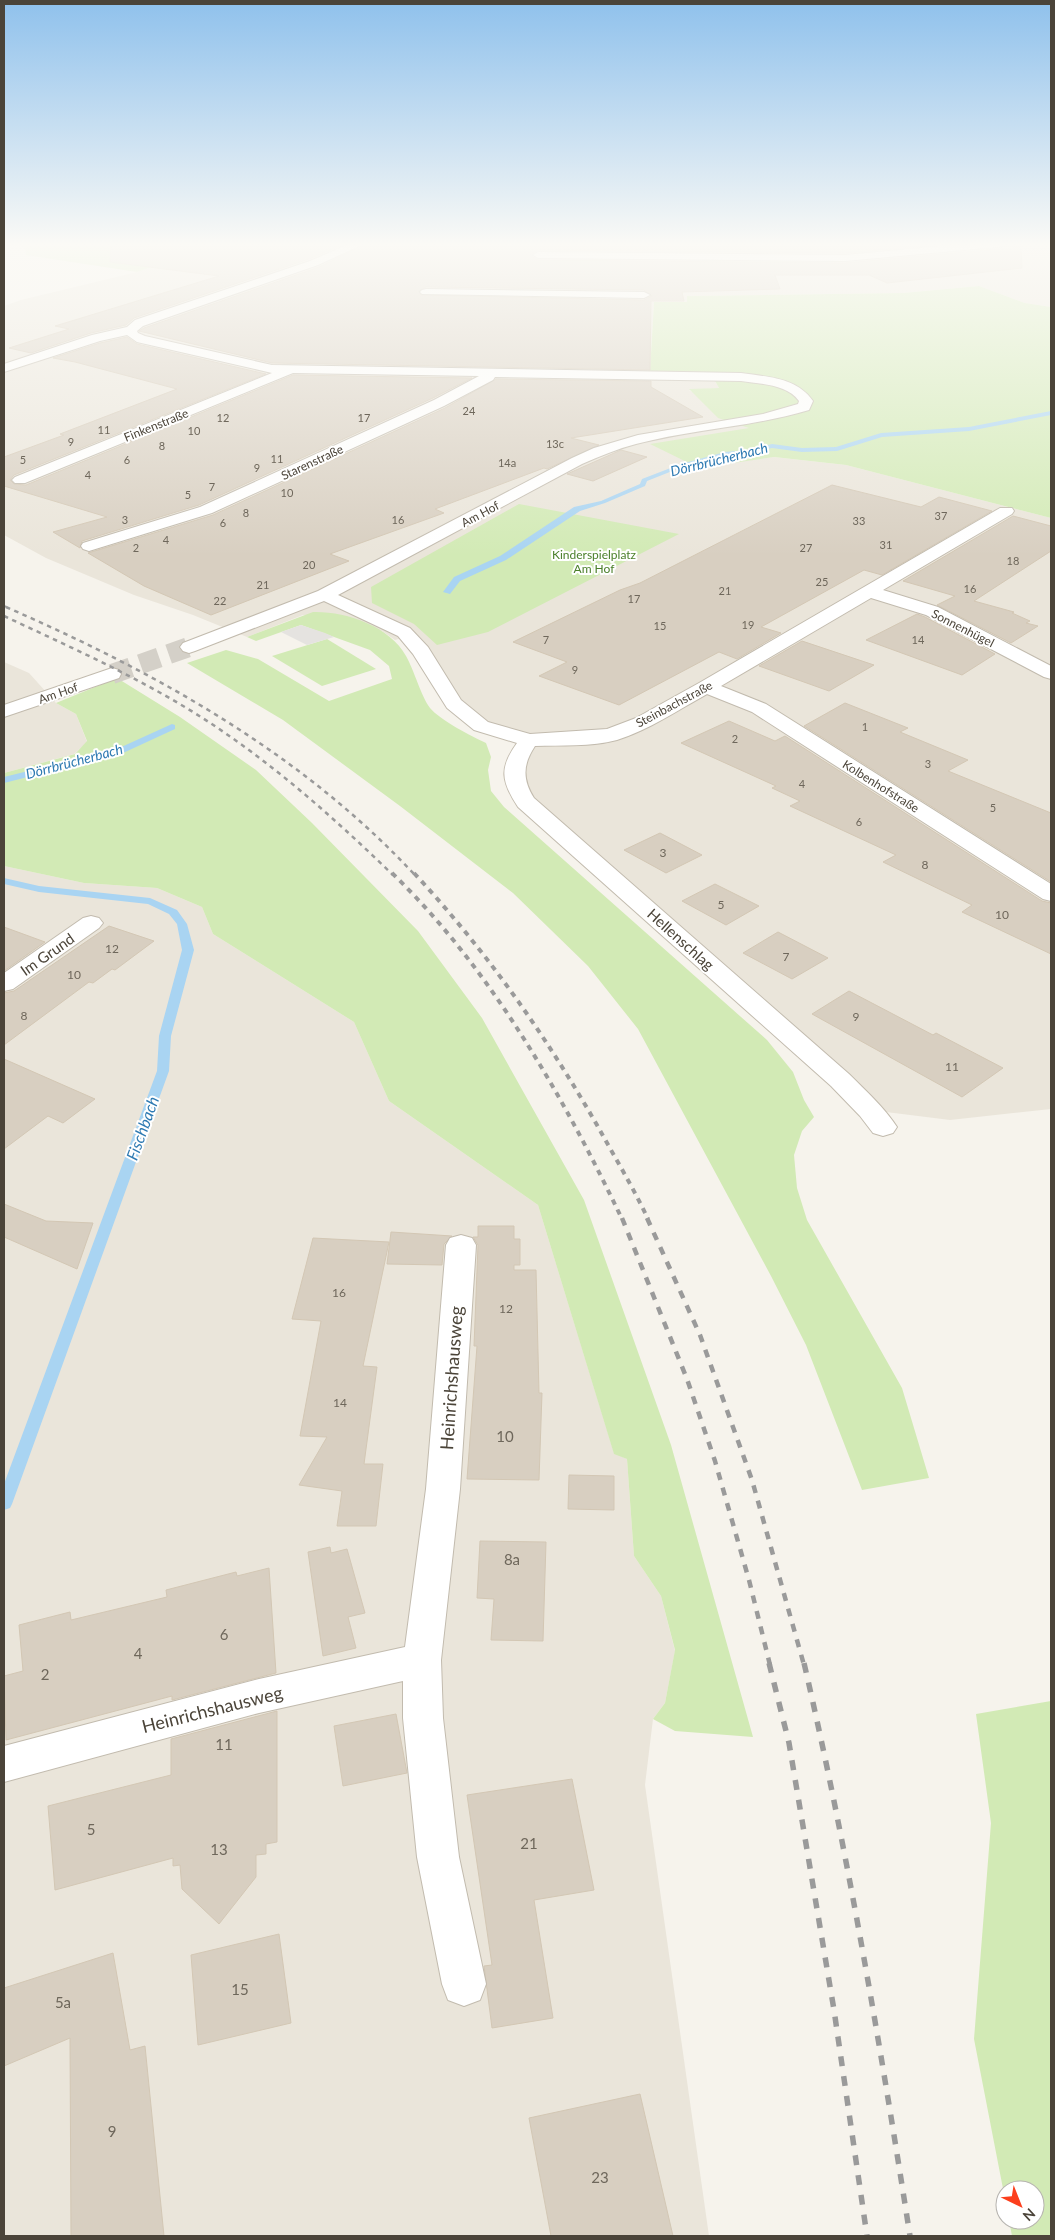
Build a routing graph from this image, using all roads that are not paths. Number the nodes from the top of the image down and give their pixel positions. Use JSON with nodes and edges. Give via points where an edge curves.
{"nodes":[{"id":1,"x":70,"y":347,"type":"edge"},
{"id":2,"x":172,"y":347,"type":"edge"},
{"id":3,"x":4,"y":368,"type":"edge"},
{"id":4,"x":292,"y":370,"type":"junction"},
{"id":5,"x":490,"y":372,"type":"junction"},
{"id":6,"x":553,"y":373,"type":"junction"},
{"id":7,"x":439,"y":403,"type":"junction"},
{"id":8,"x":20,"y":480,"type":"dead end"},
{"id":9,"x":161,"y":508,"type":"dead end"},
{"id":10,"x":1006,"y":511,"type":"dead end"},
{"id":11,"x":184,"y":518,"type":"junction"},
{"id":12,"x":89,"y":546,"type":"dead end"},
{"id":13,"x":871,"y":592,"type":"junction"},
{"id":14,"x":324,"y":595,"type":"junction"},
{"id":15,"x":188,"y":647,"type":"tunnel mouth"},
{"id":16,"x":1051,"y":673,"type":"edge"},
{"id":17,"x":112,"y":674,"type":"tunnel mouth"},
{"id":18,"x":706,"y":687,"type":"junction"},
{"id":19,"x":4,"y":711,"type":"edge"},
{"id":20,"x":529,"y":740,"type":"junction"},
{"id":21,"x":1051,"y":894,"type":"edge"},
{"id":22,"x":91,"y":923,"type":"dead end"},
{"id":23,"x":4,"y":984,"type":"edge"},
{"id":24,"x":883,"y":1127,"type":"dead end"},
{"id":25,"x":461,"y":1245,"type":"dead end"},
{"id":26,"x":422,"y":1660,"type":"junction"},
{"id":27,"x":4,"y":1764,"type":"edge"},
{"id":28,"x":464,"y":1984,"type":"dead end"}],
"edges":[{"from":1,"to":3,"type":"street"},
{"from":2,"to":4,"type":"street","via":[[253,366]]},
{"from":4,"to":5,"type":"street"},
{"from":4,"to":8,"type":"street","name":"Finkenstraße"},
{"from":5,"to":6,"type":"street"},
{"from":5,"to":7,"type":"street","name":"Starenstraße","via":[[488,378]]},
{"from":6,"to":7,"type":"street","name":"Starenstraße"},
{"from":6,"to":14,"type":"street","name":"Am Hof","via":[[741,377],[775,382],[795,390],[806,401],[804,407],[781,415],[638,439],[607,448]]},
{"from":7,"to":11,"type":"street","name":"Starenstraße"},
{"from":9,"to":11,"type":"street"},
{"from":10,"to":13,"type":"street","name":"Steinbachstraße"},
{"from":11,"to":12,"type":"street","name":"Starenstraße"},
{"from":13,"to":16,"type":"street","name":"Sonnenhügel","via":[[932,611]]},
{"from":13,"to":18,"type":"street","name":"Steinbachstraße"},
{"from":14,"to":15,"type":"street","name":"Am Hof"},
{"from":14,"to":20,"type":"street","name":"Steinbachstraße","via":[[399,628],[421,651],[454,704],[481,726]]},
{"from":17,"to":19,"type":"street","name":"Am Hof"},
{"from":18,"to":20,"type":"street","name":"Steinbachstraße","via":[[643,722],[611,735]]},
{"from":18,"to":21,"type":"street","name":"Kolbenhofstraße","via":[[759,708]]},
{"from":20,"to":24,"type":"street","name":"Hellenschlag","via":[[512,771],[526,802],[840,1080]]},
{"from":22,"to":23,"type":"street","name":"Im Grund"},
{"from":25,"to":26,"type":"street","name":"Heinrichshausweg","via":[[442,1489]]},
{"from":26,"to":27,"type":"street","name":"Heinrichshausweg","via":[[259,1696]]},
{"from":26,"to":28,"type":"street","name":"Heinrichshausweg","via":[[423,1718],[438,1857]]}]}
